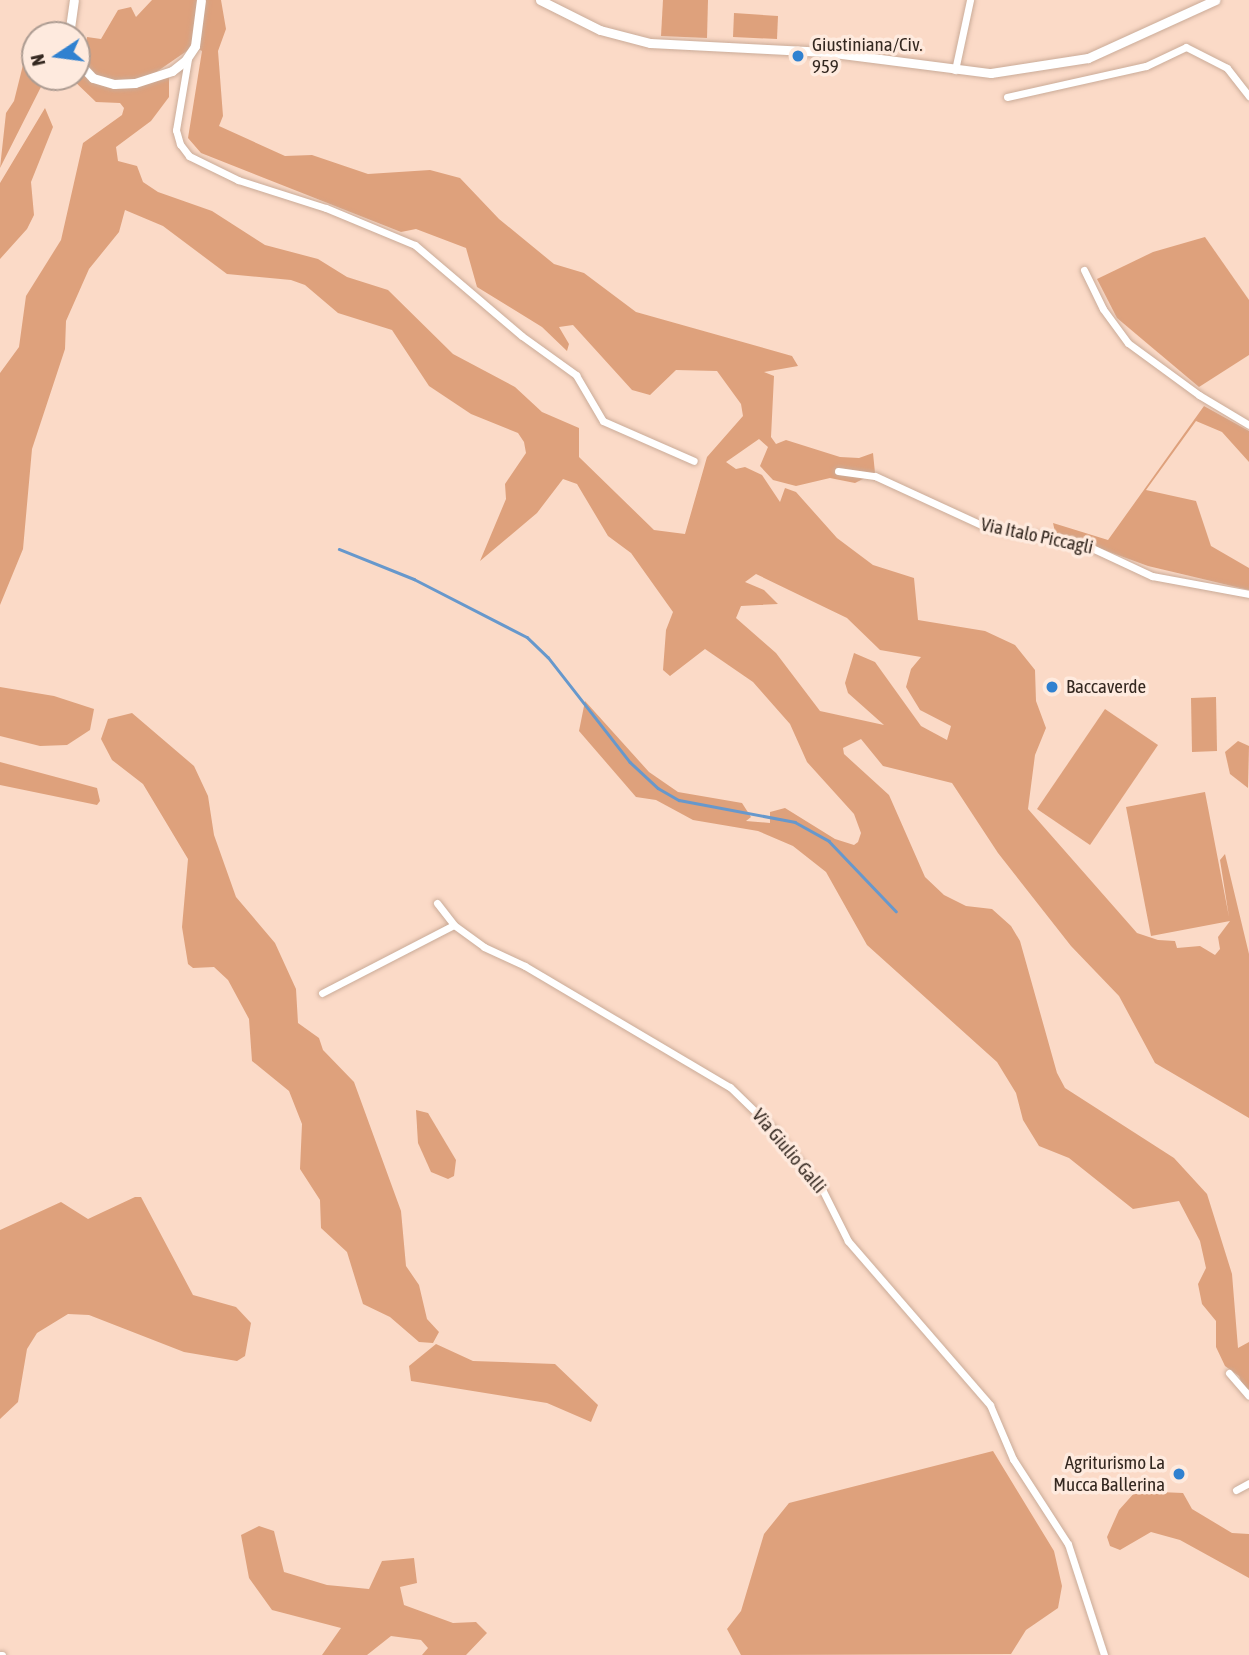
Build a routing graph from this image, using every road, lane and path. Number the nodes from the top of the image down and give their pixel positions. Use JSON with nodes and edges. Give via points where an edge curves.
{"nodes":[{"id":1,"x":75,"y":0,"type":"edge"},
{"id":2,"x":201,"y":0,"type":"edge"},
{"id":3,"x":540,"y":0,"type":"edge"},
{"id":4,"x":970,"y":0,"type":"edge"},
{"id":5,"x":1215,"y":0,"type":"edge"},
{"id":6,"x":71,"y":21,"type":"edge"},
{"id":7,"x":188,"y":59,"type":"junction"},
{"id":8,"x":954,"y":71,"type":"junction"},
{"id":9,"x":91,"y":72,"type":"edge"},
{"id":10,"x":1249,"y":96,"type":"edge"},
{"id":11,"x":1007,"y":97,"type":"dead end"},
{"id":12,"x":1084,"y":270,"type":"dead end"},
{"id":13,"x":1249,"y":425,"type":"edge"},
{"id":14,"x":694,"y":461,"type":"dead end"},
{"id":15,"x":838,"y":471,"type":"dead end"},
{"id":16,"x":1249,"y":594,"type":"edge"},
{"id":17,"x":437,"y":904,"type":"dead end"},
{"id":18,"x":454,"y":925,"type":"junction"},
{"id":19,"x":322,"y":993,"type":"dead end"},
{"id":20,"x":1229,"y":1373,"type":"dead end"},
{"id":21,"x":1249,"y":1396,"type":"edge"},
{"id":22,"x":1249,"y":1483,"type":"edge"},
{"id":23,"x":1236,"y":1490,"type":"dead end"},
{"id":24,"x":1104,"y":1655,"type":"edge"}],
"edges":[{"from":1,"to":6,"type":"street"},
{"from":2,"to":7,"type":"street","via":[[198,32]]},
{"from":3,"to":8,"type":"street","via":[[588,25],[650,43],[826,52]]},
{"from":4,"to":8,"type":"street"},
{"from":5,"to":8,"type":"street","via":[[1115,48],[1074,62],[1007,73]]},
{"from":7,"to":9,"type":"street","via":[[144,80],[103,82]]},
{"from":7,"to":14,"type":"street","via":[[176,130],[186,153],[238,180],[338,212],[419,247],[522,336],[576,375],[603,421]]},
{"from":10,"to":11,"type":"street","via":[[1227,68],[1186,47],[1146,66]]},
{"from":12,"to":13,"type":"street","via":[[1107,315],[1128,342]]},
{"from":15,"to":16,"type":"street","name":"Via Italo Piccagli","via":[[875,476],[986,527],[1099,548],[1152,576]]},
{"from":17,"to":18,"type":"street","name":"Via Giulio Galli"},
{"from":18,"to":19,"type":"street"},
{"from":18,"to":24,"type":"street","name":"Via Giulio Galli","via":[[484,947],[525,966],[730,1087],[774,1130],[827,1197],[848,1241],[990,1405],[1013,1459],[1068,1545]]},
{"from":20,"to":21,"type":"street"},
{"from":22,"to":23,"type":"street"}]}
